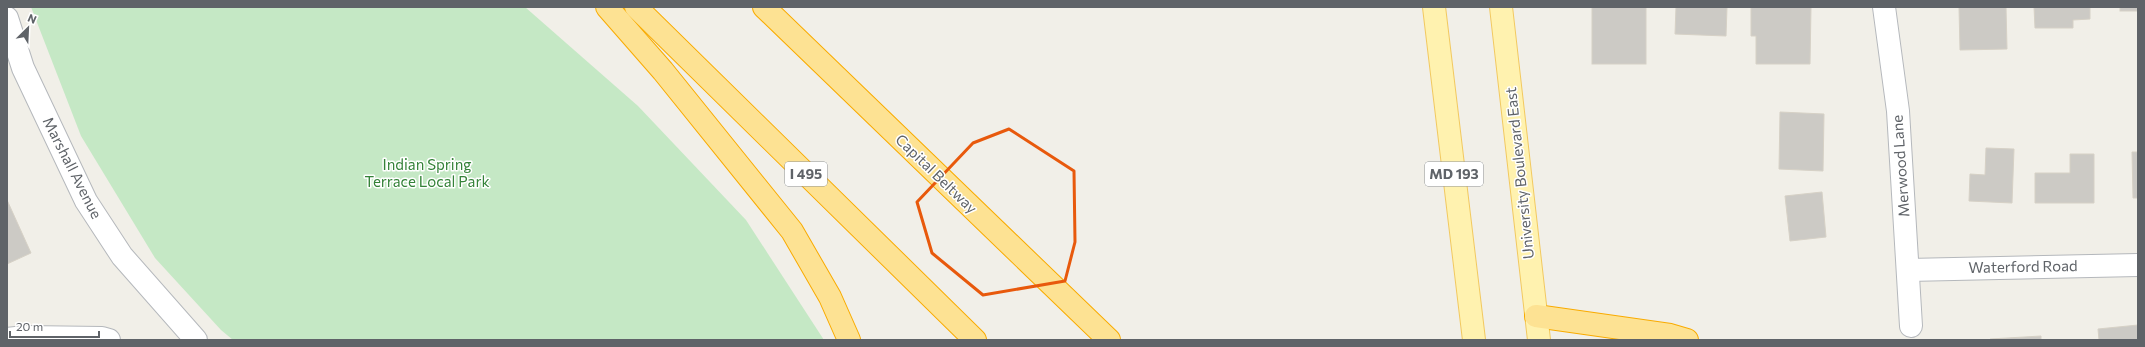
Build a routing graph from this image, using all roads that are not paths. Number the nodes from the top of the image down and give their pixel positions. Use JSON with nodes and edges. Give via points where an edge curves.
{"nodes":[{"id":1,"x":607,"y":7,"type":"edge"},
{"id":2,"x":636,"y":7,"type":"edge"},
{"id":3,"x":764,"y":7,"type":"edge"},
{"id":4,"x":1434,"y":7,"type":"edge"},
{"id":5,"x":1501,"y":7,"type":"edge"},
{"id":6,"x":1884,"y":7,"type":"edge"},
{"id":7,"x":7,"y":18,"type":"edge"},
{"id":8,"x":2138,"y":265,"type":"edge"},
{"id":9,"x":1908,"y":270,"type":"junction"},
{"id":10,"x":1536,"y":316,"type":"junction"},
{"id":11,"x":1911,"y":326,"type":"dead end"},
{"id":12,"x":7,"y":339,"type":"edge"},
{"id":13,"x":109,"y":340,"type":"edge"},
{"id":14,"x":196,"y":340,"type":"edge"},
{"id":15,"x":849,"y":340,"type":"edge"},
{"id":16,"x":975,"y":340,"type":"edge"},
{"id":17,"x":1109,"y":340,"type":"edge"},
{"id":18,"x":1474,"y":340,"type":"edge"},
{"id":19,"x":1539,"y":340,"type":"edge"},
{"id":20,"x":1687,"y":340,"type":"edge"}],
"edges":[{"from":1,"to":15,"type":"highway","via":[[663,71],[792,231],[830,297]]},
{"from":2,"to":16,"type":"highway","number":"I 495"},
{"from":3,"to":17,"type":"highway","name":"Capital Beltway"},
{"from":4,"to":18,"type":"main road","number":"MD 193"},
{"from":5,"to":10,"type":"main road","name":"University Boulevard East"},
{"from":6,"to":9,"type":"street","name":"Merwood Lane","via":[[1898,111]]},
{"from":7,"to":14,"type":"street","name":"Marshall Avenue","via":[[23,68],[86,201],[122,256]]},
{"from":8,"to":9,"type":"street","name":"Waterford Road"},
{"from":9,"to":11,"type":"street","name":"Merwood Lane"},
{"from":10,"to":19,"type":"main road","name":"University Boulevard East"},
{"from":10,"to":20,"type":"highway","via":[[1670,335]]},
{"from":12,"to":13,"type":"street","via":[[26,337]]}]}
